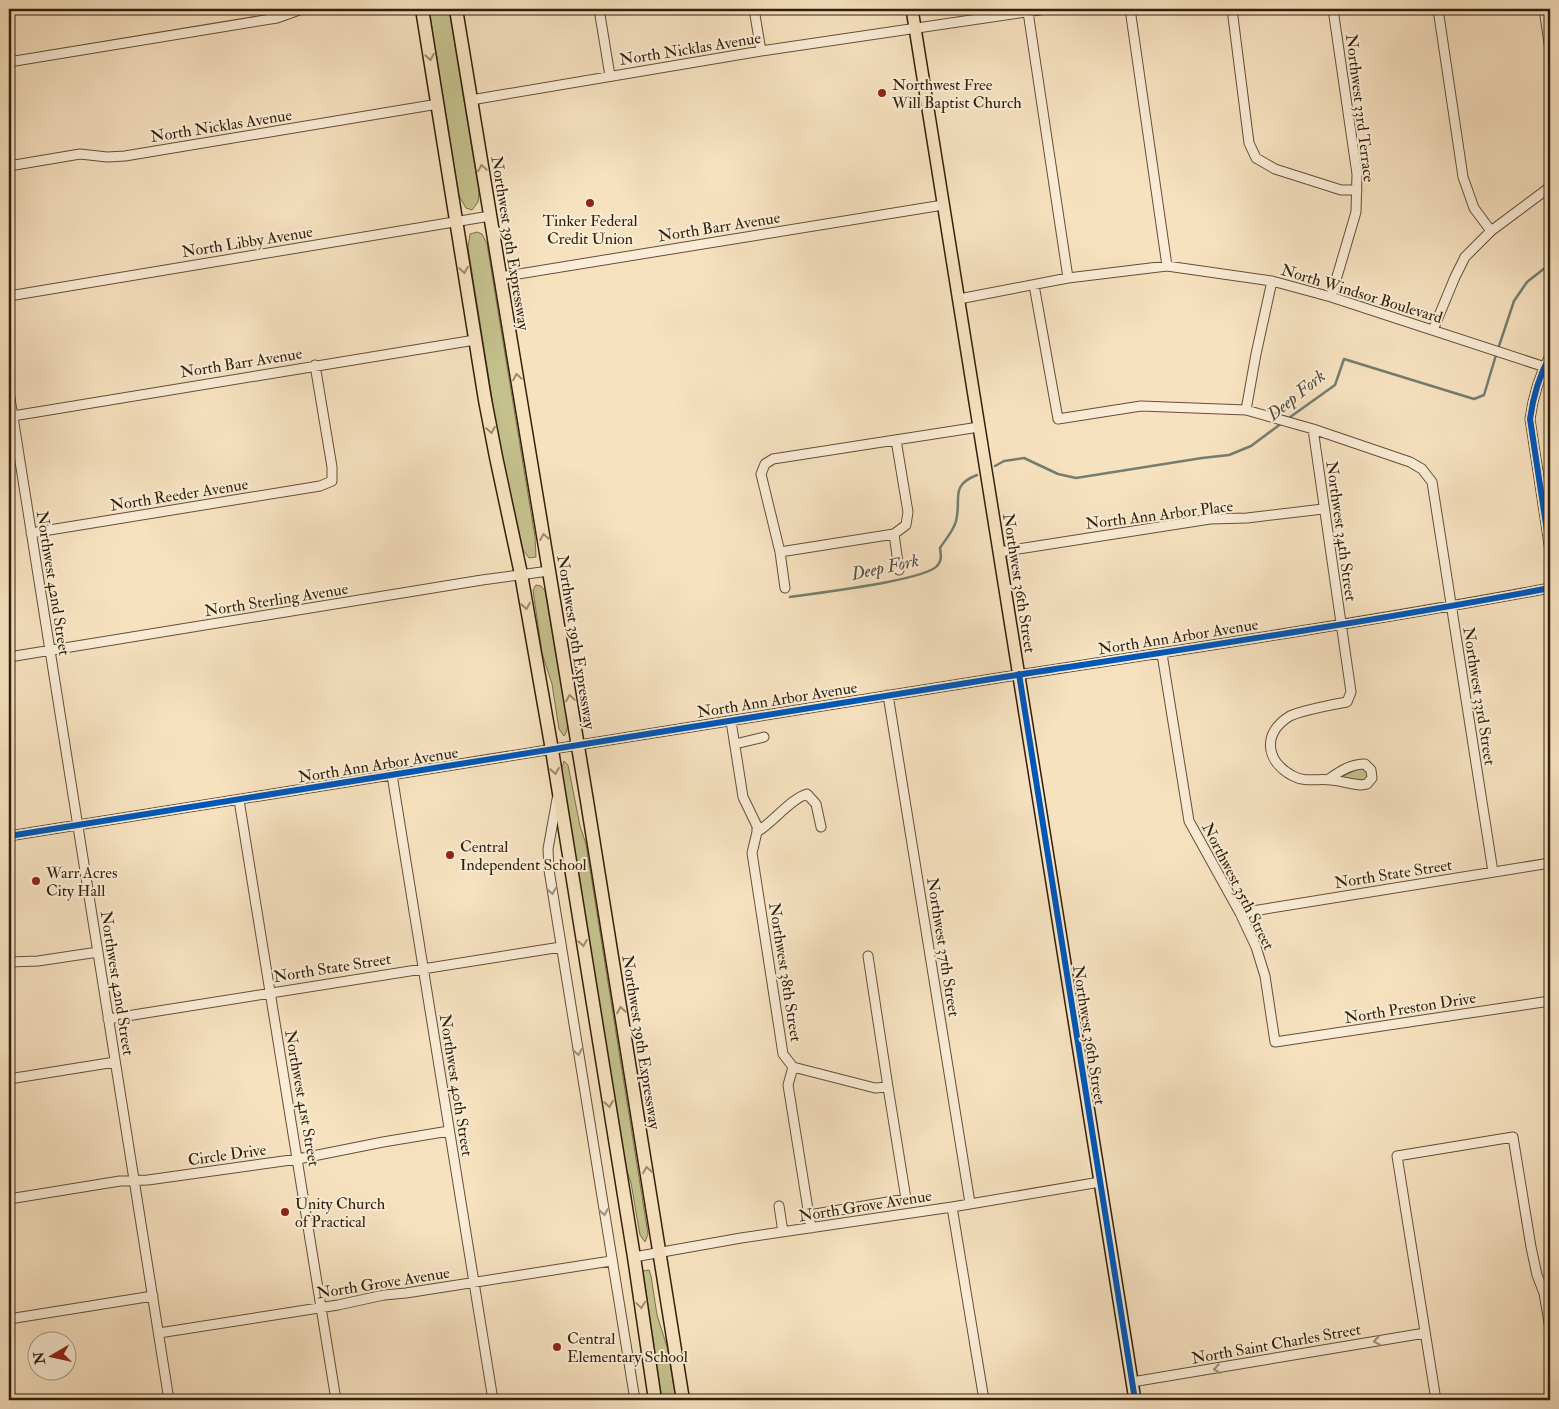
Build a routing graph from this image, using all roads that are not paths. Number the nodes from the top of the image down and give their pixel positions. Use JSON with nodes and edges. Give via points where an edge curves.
{"nodes":[{"id":1,"x":302,"y":9,"type":"edge"},
{"id":2,"x":422,"y":9,"type":"edge"},
{"id":3,"x":456,"y":9,"type":"edge"},
{"id":4,"x":599,"y":9,"type":"edge"},
{"id":5,"x":754,"y":9,"type":"edge"},
{"id":6,"x":912,"y":9,"type":"edge"},
{"id":7,"x":1046,"y":9,"type":"edge"},
{"id":8,"x":1130,"y":9,"type":"edge"},
{"id":9,"x":1232,"y":9,"type":"edge"},
{"id":10,"x":1333,"y":9,"type":"edge"},
{"id":11,"x":1438,"y":9,"type":"edge"},
{"id":12,"x":1544,"y":9,"type":"edge"},
{"id":13,"x":1028,"y":12,"type":"junction"},
{"id":14,"x":915,"y":29,"type":"junction"},
{"id":15,"x":1550,"y":50,"type":"edge"},
{"id":16,"x":761,"y":51,"type":"junction"},
{"id":17,"x":9,"y":62,"type":"edge"},
{"id":18,"x":610,"y":76,"type":"junction"},
{"id":19,"x":471,"y":100,"type":"junction"},
{"id":20,"x":438,"y":104,"type":"junction"},
{"id":21,"x":9,"y":166,"type":"edge"},
{"id":22,"x":1550,"y":187,"type":"edge"},
{"id":23,"x":1357,"y":190,"type":"junction"},
{"id":24,"x":943,"y":205,"type":"junction"},
{"id":25,"x":490,"y":216,"type":"junction"},
{"id":26,"x":456,"y":222,"type":"junction"},
{"id":27,"x":1491,"y":231,"type":"junction"},
{"id":28,"x":1167,"y":266,"type":"junction"},
{"id":29,"x":500,"y":277,"type":"junction"},
{"id":30,"x":1068,"y":278,"type":"junction"},
{"id":31,"x":1272,"y":281,"type":"junction"},
{"id":32,"x":1034,"y":285,"type":"junction"},
{"id":33,"x":9,"y":296,"type":"edge"},
{"id":34,"x":1331,"y":297,"type":"junction"},
{"id":35,"x":959,"y":299,"type":"junction"},
{"id":36,"x":1433,"y":330,"type":"junction"},
{"id":37,"x":476,"y":340,"type":"junction"},
{"id":38,"x":1550,"y":356,"type":"edge"},
{"id":39,"x":315,"y":366,"type":"junction"},
{"id":40,"x":1544,"y":367,"type":"junction"},
{"id":41,"x":9,"y":392,"type":"edge"},
{"id":42,"x":1246,"y":410,"type":"junction"},
{"id":43,"x":12,"y":416,"type":"junction"},
{"id":44,"x":979,"y":427,"type":"junction"},
{"id":45,"x":1313,"y":429,"type":"junction"},
{"id":46,"x":896,"y":440,"type":"junction"},
{"id":47,"x":1323,"y":509,"type":"junction"},
{"id":48,"x":31,"y":533,"type":"junction"},
{"id":49,"x":894,"y":534,"type":"junction"},
{"id":50,"x":1550,"y":551,"type":"edge"},
{"id":51,"x":780,"y":552,"type":"junction"},
{"id":52,"x":999,"y":552,"type":"junction"},
{"id":53,"x":899,"y":570,"type":"dead end"},
{"id":54,"x":549,"y":571,"type":"junction"},
{"id":55,"x":521,"y":574,"type":"junction"},
{"id":56,"x":785,"y":588,"type":"dead end"},
{"id":57,"x":1550,"y":588,"type":"edge"},
{"id":58,"x":1451,"y":607,"type":"junction"},
{"id":59,"x":1340,"y":624,"type":"junction"},
{"id":60,"x":50,"y":651,"type":"junction"},
{"id":61,"x":1162,"y":654,"type":"junction"},
{"id":62,"x":9,"y":657,"type":"edge"},
{"id":63,"x":1019,"y":674,"type":"junction"},
{"id":64,"x":888,"y":695,"type":"junction"},
{"id":65,"x":732,"y":721,"type":"junction"},
{"id":66,"x":764,"y":737,"type":"dead end"},
{"id":67,"x":735,"y":744,"type":"junction"},
{"id":68,"x":578,"y":746,"type":"junction"},
{"id":69,"x":552,"y":750,"type":"junction"},
{"id":70,"x":392,"y":775,"type":"junction"},
{"id":71,"x":1329,"y":779,"type":"dead end"},
{"id":72,"x":559,"y":792,"type":"junction"},
{"id":73,"x":239,"y":800,"type":"junction"},
{"id":74,"x":77,"y":826,"type":"junction"},
{"id":75,"x":821,"y":827,"type":"dead end"},
{"id":76,"x":757,"y":832,"type":"junction"},
{"id":77,"x":9,"y":836,"type":"edge"},
{"id":78,"x":1550,"y":863,"type":"edge"},
{"id":79,"x":1493,"y":872,"type":"junction"},
{"id":80,"x":1240,"y":913,"type":"junction"},
{"id":81,"x":561,"y":947,"type":"junction"},
{"id":82,"x":98,"y":952,"type":"junction"},
{"id":83,"x":868,"y":956,"type":"dead end"},
{"id":84,"x":9,"y":962,"type":"edge"},
{"id":85,"x":423,"y":968,"type":"junction"},
{"id":86,"x":270,"y":992,"type":"junction"},
{"id":87,"x":1550,"y":1001,"type":"edge"},
{"id":88,"x":108,"y":1019,"type":"junction"},
{"id":89,"x":1275,"y":1042,"type":"joint"},
{"id":90,"x":116,"y":1062,"type":"junction"},
{"id":91,"x":793,"y":1067,"type":"junction"},
{"id":92,"x":9,"y":1079,"type":"edge"},
{"id":93,"x":888,"y":1087,"type":"junction"},
{"id":94,"x":449,"y":1132,"type":"junction"},
{"id":95,"x":298,"y":1159,"type":"junction"},
{"id":96,"x":134,"y":1180,"type":"junction"},
{"id":97,"x":1100,"y":1182,"type":"junction"},
{"id":98,"x":9,"y":1199,"type":"edge"},
{"id":99,"x":906,"y":1199,"type":"junction"},
{"id":100,"x":970,"y":1203,"type":"junction"},
{"id":101,"x":779,"y":1206,"type":"dead end"},
{"id":102,"x":952,"y":1206,"type":"junction"},
{"id":103,"x":908,"y":1213,"type":"junction"},
{"id":104,"x":809,"y":1215,"type":"junction"},
{"id":105,"x":811,"y":1228,"type":"junction"},
{"id":106,"x":783,"y":1232,"type":"junction"},
{"id":107,"x":660,"y":1253,"type":"junction"},
{"id":108,"x":634,"y":1256,"type":"junction"},
{"id":109,"x":611,"y":1261,"type":"junction"},
{"id":110,"x":474,"y":1282,"type":"junction"},
{"id":111,"x":153,"y":1296,"type":"junction"},
{"id":112,"x":321,"y":1307,"type":"junction"},
{"id":113,"x":9,"y":1319,"type":"edge"},
{"id":114,"x":1550,"y":1328,"type":"edge"},
{"id":115,"x":1425,"y":1332,"type":"junction"},
{"id":116,"x":159,"y":1333,"type":"junction"},
{"id":117,"x":1132,"y":1382,"type":"junction"},
{"id":118,"x":169,"y":1400,"type":"edge"},
{"id":119,"x":336,"y":1400,"type":"edge"},
{"id":120,"x":493,"y":1400,"type":"edge"},
{"id":121,"x":635,"y":1400,"type":"edge"},
{"id":122,"x":655,"y":1400,"type":"edge"},
{"id":123,"x":683,"y":1400,"type":"edge"},
{"id":124,"x":984,"y":1400,"type":"edge"},
{"id":125,"x":1135,"y":1400,"type":"edge"},
{"id":126,"x":1436,"y":1400,"type":"edge"}],
"edges":[{"from":1,"to":17,"type":"street","via":[[277,18]]},
{"from":2,"to":20,"type":"highway","one_way":true},
{"from":3,"to":19,"type":"highway","name":"Northwest 39th Expressway"},
{"from":4,"to":18,"type":"street"},
{"from":5,"to":16,"type":"street"},
{"from":6,"to":14,"type":"main road","name":"Northwest 36th Street"},
{"from":7,"to":13,"type":"street","name":"North Nicklas Avenue"},
{"from":8,"to":28,"type":"street"},
{"from":9,"to":23,"type":"street","via":[[1250,142],[1256,158],[1275,169],[1341,190]]},
{"from":10,"to":23,"type":"street","name":"Northwest 33rd Terrace"},
{"from":11,"to":27,"type":"street","via":[[1464,177],[1474,208]]},
{"from":12,"to":15,"type":"street"},
{"from":13,"to":14,"type":"street","name":"North Nicklas Avenue"},
{"from":13,"to":30,"type":"street"},
{"from":14,"to":16,"type":"street","name":"North Nicklas Avenue"},
{"from":14,"to":24,"type":"main road","name":"Northwest 36th Street"},
{"from":16,"to":18,"type":"street","name":"North Nicklas Avenue"},
{"from":18,"to":19,"type":"street","name":"North Nicklas Avenue"},
{"from":25,"to":19,"type":"highway","name":"Northwest 39th Expressway","one_way":true},
{"from":20,"to":21,"type":"street","name":"North Nicklas Avenue","via":[[125,156],[80,154]]},
{"from":20,"to":26,"type":"highway"},
{"from":22,"to":27,"type":"street"},
{"from":23,"to":34,"type":"street","name":"Northwest 33rd Terrace","via":[[1356,212]]},
{"from":24,"to":29,"type":"street","name":"North Barr Avenue"},
{"from":24,"to":35,"type":"main road","name":"Northwest 36th Street"},
{"from":25,"to":26,"type":"street","name":"North Libby Avenue"},
{"from":25,"to":29,"type":"highway","name":"Northwest 39th Expressway"},
{"from":26,"to":33,"type":"street","name":"North Libby Avenue"},
{"from":26,"to":37,"type":"highway","one_way":true},
{"from":27,"to":36,"type":"street","via":[[1465,257]]},
{"from":28,"to":30,"type":"street","name":"North Windsor Boulevard"},
{"from":28,"to":31,"type":"street","name":"North Windsor Boulevard"},
{"from":54,"to":29,"type":"highway","name":"Northwest 39th Expressway","one_way":true},
{"from":30,"to":32,"type":"street","name":"North Windsor Boulevard"},
{"from":31,"to":34,"type":"street","name":"North Windsor Boulevard"},
{"from":31,"to":42,"type":"street"},
{"from":32,"to":35,"type":"street","name":"North Windsor Boulevard"},
{"from":32,"to":42,"type":"street","via":[[1058,419],[1141,406]]},
{"from":34,"to":36,"type":"street","name":"North Windsor Boulevard"},
{"from":35,"to":44,"type":"main road","name":"Northwest 36th Street"},
{"from":36,"to":40,"type":"street","name":"North Windsor Boulevard"},
{"from":37,"to":39,"type":"street","name":"North Barr Avenue"},
{"from":37,"to":55,"type":"highway","one_way":true},
{"from":38,"to":40,"type":"street"},
{"from":39,"to":43,"type":"street","name":"North Barr Avenue"},
{"from":39,"to":48,"type":"street","name":"North Reeder Avenue","via":[[332,481],[320,486]]},
{"from":40,"to":50,"type":"street","via":[[1533,398],[1530,419]]},
{"from":41,"to":43,"type":"street","name":"Northwest 42nd Street"},
{"from":42,"to":45,"type":"street"},
{"from":43,"to":48,"type":"street","name":"Northwest 42nd Street"},
{"from":44,"to":46,"type":"street"},
{"from":44,"to":52,"type":"main road","name":"Northwest 36th Street"},
{"from":45,"to":47,"type":"street","name":"Northwest 34th Street"},
{"from":45,"to":58,"type":"street","name":"Northwest 33rd Street","via":[[1422,469],[1432,482]]},
{"from":46,"to":49,"type":"street","via":[[908,512],[906,525]]},
{"from":46,"to":51,"type":"street","via":[[773,459],[765,464],[762,474]]},
{"from":47,"to":52,"type":"street","name":"North Ann Arbor Place","via":[[1210,519]]},
{"from":47,"to":59,"type":"street","name":"Northwest 34th Street"},
{"from":48,"to":60,"type":"street","name":"Northwest 42nd Street"},
{"from":49,"to":51,"type":"street"},
{"from":49,"to":53,"type":"street"},
{"from":51,"to":56,"type":"street"},
{"from":52,"to":63,"type":"main road","name":"Northwest 36th Street"},
{"from":54,"to":55,"type":"street","name":"North Sterling Avenue"},
{"from":68,"to":54,"type":"highway","name":"Northwest 39th Expressway","one_way":true},
{"from":55,"to":60,"type":"street","name":"North Sterling Avenue"},
{"from":55,"to":69,"type":"highway","one_way":true},
{"from":57,"to":58,"type":"street","name":"North Ann Arbor Avenue"},
{"from":58,"to":59,"type":"street","name":"North Ann Arbor Avenue"},
{"from":58,"to":79,"type":"street","name":"Northwest 33rd Street"},
{"from":59,"to":61,"type":"street","name":"North Ann Arbor Avenue"},
{"from":59,"to":71,"type":"street","name":"Northwest 34th Street","via":[[1351,692],[1347,702],[1291,716],[1271,736],[1269,747],[1274,760],[1294,777],[1310,781]]},
{"from":60,"to":62,"type":"street","name":"North Sterling Avenue"},
{"from":60,"to":74,"type":"street","name":"Northwest 42nd Street"},
{"from":61,"to":63,"type":"street","name":"North Ann Arbor Avenue"},
{"from":61,"to":80,"type":"street","name":"Northwest 35th Street","via":[[1189,820]]},
{"from":63,"to":64,"type":"street","name":"North Ann Arbor Avenue"},
{"from":63,"to":97,"type":"main road","name":"Northwest 36th Street"},
{"from":64,"to":65,"type":"street","name":"North Ann Arbor Avenue"},
{"from":64,"to":100,"type":"street","name":"Northwest 37th Street"},
{"from":65,"to":67,"type":"street"},
{"from":65,"to":68,"type":"street","name":"North Ann Arbor Avenue"},
{"from":66,"to":67,"type":"street"},
{"from":67,"to":76,"type":"street","via":[[743,797]]},
{"from":68,"to":69,"type":"street","name":"North Ann Arbor Avenue"},
{"from":107,"to":68,"type":"highway","name":"Northwest 39th Expressway","one_way":true},
{"from":69,"to":70,"type":"street","name":"North Ann Arbor Avenue"},
{"from":69,"to":72,"type":"highway","one_way":true},
{"from":70,"to":73,"type":"street","name":"North Ann Arbor Avenue"},
{"from":70,"to":85,"type":"street","name":"Northwest 40th Street"},
{"from":72,"to":81,"type":"street","one_way":true,"via":[[548,849]]},
{"from":72,"to":108,"type":"highway","one_way":true},
{"from":73,"to":74,"type":"street","name":"North Ann Arbor Avenue"},
{"from":73,"to":86,"type":"street","name":"Northwest 41st Street"},
{"from":74,"to":77,"type":"street","name":"North Ann Arbor Avenue"},
{"from":74,"to":82,"type":"street","name":"Northwest 42nd Street"},
{"from":75,"to":76,"type":"street","via":[[816,804],[807,794],[799,796]]},
{"from":76,"to":91,"type":"street","name":"Northwest 38th Street","via":[[752,852],[783,1054]]},
{"from":78,"to":79,"type":"street","name":"North State Street"},
{"from":79,"to":80,"type":"street","name":"North State Street"},
{"from":80,"to":89,"type":"street","name":"Northwest 35th Street","via":[[1265,976]]},
{"from":81,"to":85,"type":"street","name":"North State Street"},
{"from":81,"to":109,"type":"street","one_way":true},
{"from":82,"to":84,"type":"street"},
{"from":82,"to":88,"type":"street","name":"Northwest 42nd Street"},
{"from":83,"to":93,"type":"street"},
{"from":85,"to":86,"type":"street","name":"North State Street"},
{"from":85,"to":94,"type":"street","name":"Northwest 40th Street"},
{"from":86,"to":88,"type":"street","name":"North State Street"},
{"from":86,"to":95,"type":"street","name":"Northwest 41st Street"},
{"from":87,"to":89,"type":"street","name":"North Preston Drive"},
{"from":88,"to":90,"type":"street","name":"Northwest 42nd Street"},
{"from":90,"to":92,"type":"street"},
{"from":90,"to":96,"type":"street","name":"Northwest 42nd Street"},
{"from":91,"to":93,"type":"street","via":[[875,1088]]},
{"from":91,"to":104,"type":"street","via":[[788,1085]]},
{"from":93,"to":99,"type":"street"},
{"from":94,"to":95,"type":"street","name":"Circle Drive"},
{"from":94,"to":110,"type":"street","name":"Northwest 40th Street"},
{"from":95,"to":96,"type":"street","name":"Circle Drive"},
{"from":95,"to":112,"type":"street","name":"Northwest 41st Street"},
{"from":96,"to":98,"type":"street","name":"Circle Drive"},
{"from":96,"to":111,"type":"street","name":"Northwest 42nd Street"},
{"from":97,"to":100,"type":"street","name":"North Grove Avenue"},
{"from":97,"to":117,"type":"main road","name":"Northwest 36th Street"},
{"from":99,"to":103,"type":"street"},
{"from":99,"to":104,"type":"street"},
{"from":100,"to":102,"type":"street","name":"North Grove Avenue"},
{"from":101,"to":106,"type":"street"},
{"from":102,"to":103,"type":"street","name":"North Grove Avenue"},
{"from":102,"to":124,"type":"street"},
{"from":103,"to":105,"type":"street","name":"North Grove Avenue"},
{"from":104,"to":105,"type":"street"},
{"from":105,"to":106,"type":"street","name":"North Grove Avenue"},
{"from":106,"to":107,"type":"street","name":"North Grove Avenue"},
{"from":107,"to":108,"type":"street","name":"North Grove Avenue"},
{"from":107,"to":123,"type":"highway","name":"Northwest 39th Expressway"},
{"from":108,"to":122,"type":"highway","one_way":true},
{"from":109,"to":110,"type":"street","name":"North Grove Avenue"},
{"from":109,"to":121,"type":"street"},
{"from":110,"to":112,"type":"street","name":"North Grove Avenue"},
{"from":110,"to":120,"type":"street","name":"Northwest 40th Street"},
{"from":111,"to":113,"type":"street"},
{"from":111,"to":116,"type":"street","name":"Northwest 42nd Street"},
{"from":112,"to":116,"type":"street","name":"North Grove Avenue"},
{"from":112,"to":119,"type":"street","name":"Northwest 41st Street"},
{"from":114,"to":115,"type":"street","via":[[1531,1247],[1513,1137],[1397,1156]]},
{"from":115,"to":117,"type":"street","name":"North Saint Charles Street","one_way":true},
{"from":115,"to":126,"type":"street"},
{"from":116,"to":118,"type":"street","name":"Northwest 42nd Street"},
{"from":117,"to":125,"type":"main road","name":"Northwest 36th Street"}]}
